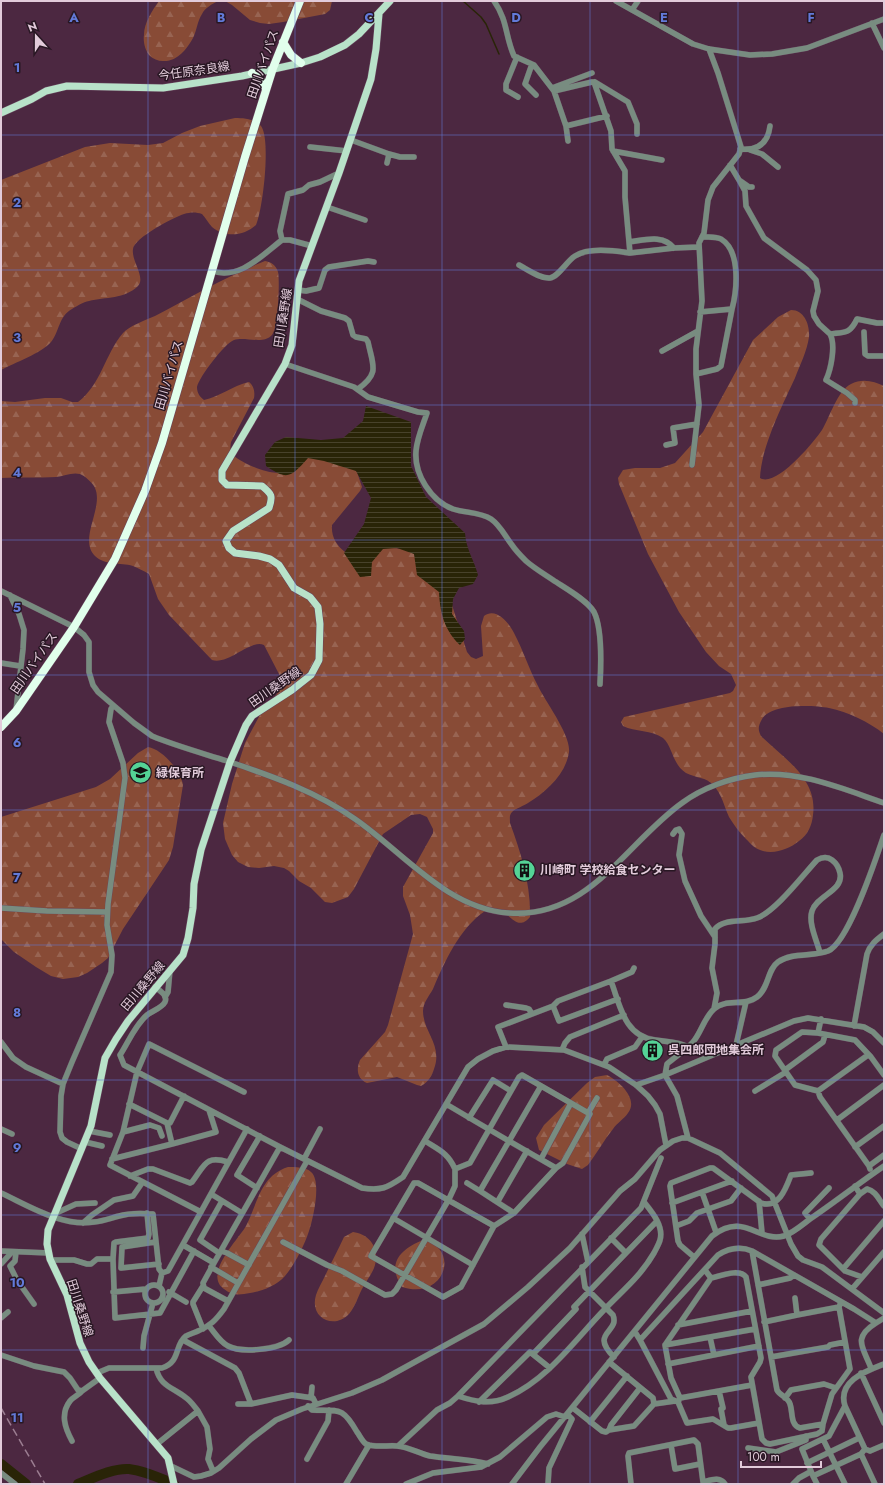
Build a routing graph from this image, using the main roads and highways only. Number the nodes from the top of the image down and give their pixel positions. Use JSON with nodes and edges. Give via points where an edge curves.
{"nodes":[{"id":1,"x":300,"y":1,"type":"edge"},
{"id":2,"x":390,"y":1,"type":"edge"},
{"id":3,"x":379,"y":14,"type":"junction"},
{"id":4,"x":283,"y":42,"type":"junction"},
{"id":5,"x":301,"y":63,"type":"junction"},
{"id":6,"x":273,"y":68,"type":"junction"},
{"id":7,"x":252,"y":73,"type":"junction"},
{"id":8,"x":266,"y":89,"type":"junction"},
{"id":9,"x":1,"y":113,"type":"edge"},
{"id":10,"x":1,"y":727,"type":"edge"},
{"id":11,"x":174,"y":1484,"type":"edge"}],
"edges":[{"from":1,"to":4,"type":"highway","name":"田川バイパス"},
{"from":2,"to":3,"type":"main road"},
{"from":3,"to":5,"type":"main road","name":"今任原奈良線","via":[[345,45]]},
{"from":3,"to":11,"type":"main road","name":"田川桑野線","via":[[371,79],[300,281],[292,345],[285,364],[222,472],[222,480],[227,485],[262,486],[270,492],[272,499],[269,508],[233,530],[226,541],[235,553],[259,556],[279,565],[294,588],[310,597],[318,607],[319,660],[311,675],[252,716],[230,762],[201,850],[188,938],[183,955],[128,1022],[105,1058],[89,1131],[48,1230],[49,1257],[67,1294],[80,1343],[98,1376],[168,1458]]},
{"from":4,"to":5,"type":"highway","via":[[291,55]]},
{"from":4,"to":6,"type":"highway","name":"田川バイパス"},
{"from":5,"to":6,"type":"main road","name":"今任原奈良線"},
{"from":6,"to":7,"type":"main road","name":"今任原奈良線"},
{"from":6,"to":8,"type":"highway","name":"田川バイパス"},
{"from":7,"to":8,"type":"highway","via":[[263,82]]},
{"from":7,"to":9,"type":"main road","name":"今任原奈良線","via":[[163,88],[55,88]]},
{"from":8,"to":10,"type":"highway","name":"田川バイパス","via":[[162,443],[145,491],[115,559],[74,627],[16,711]]}]}
